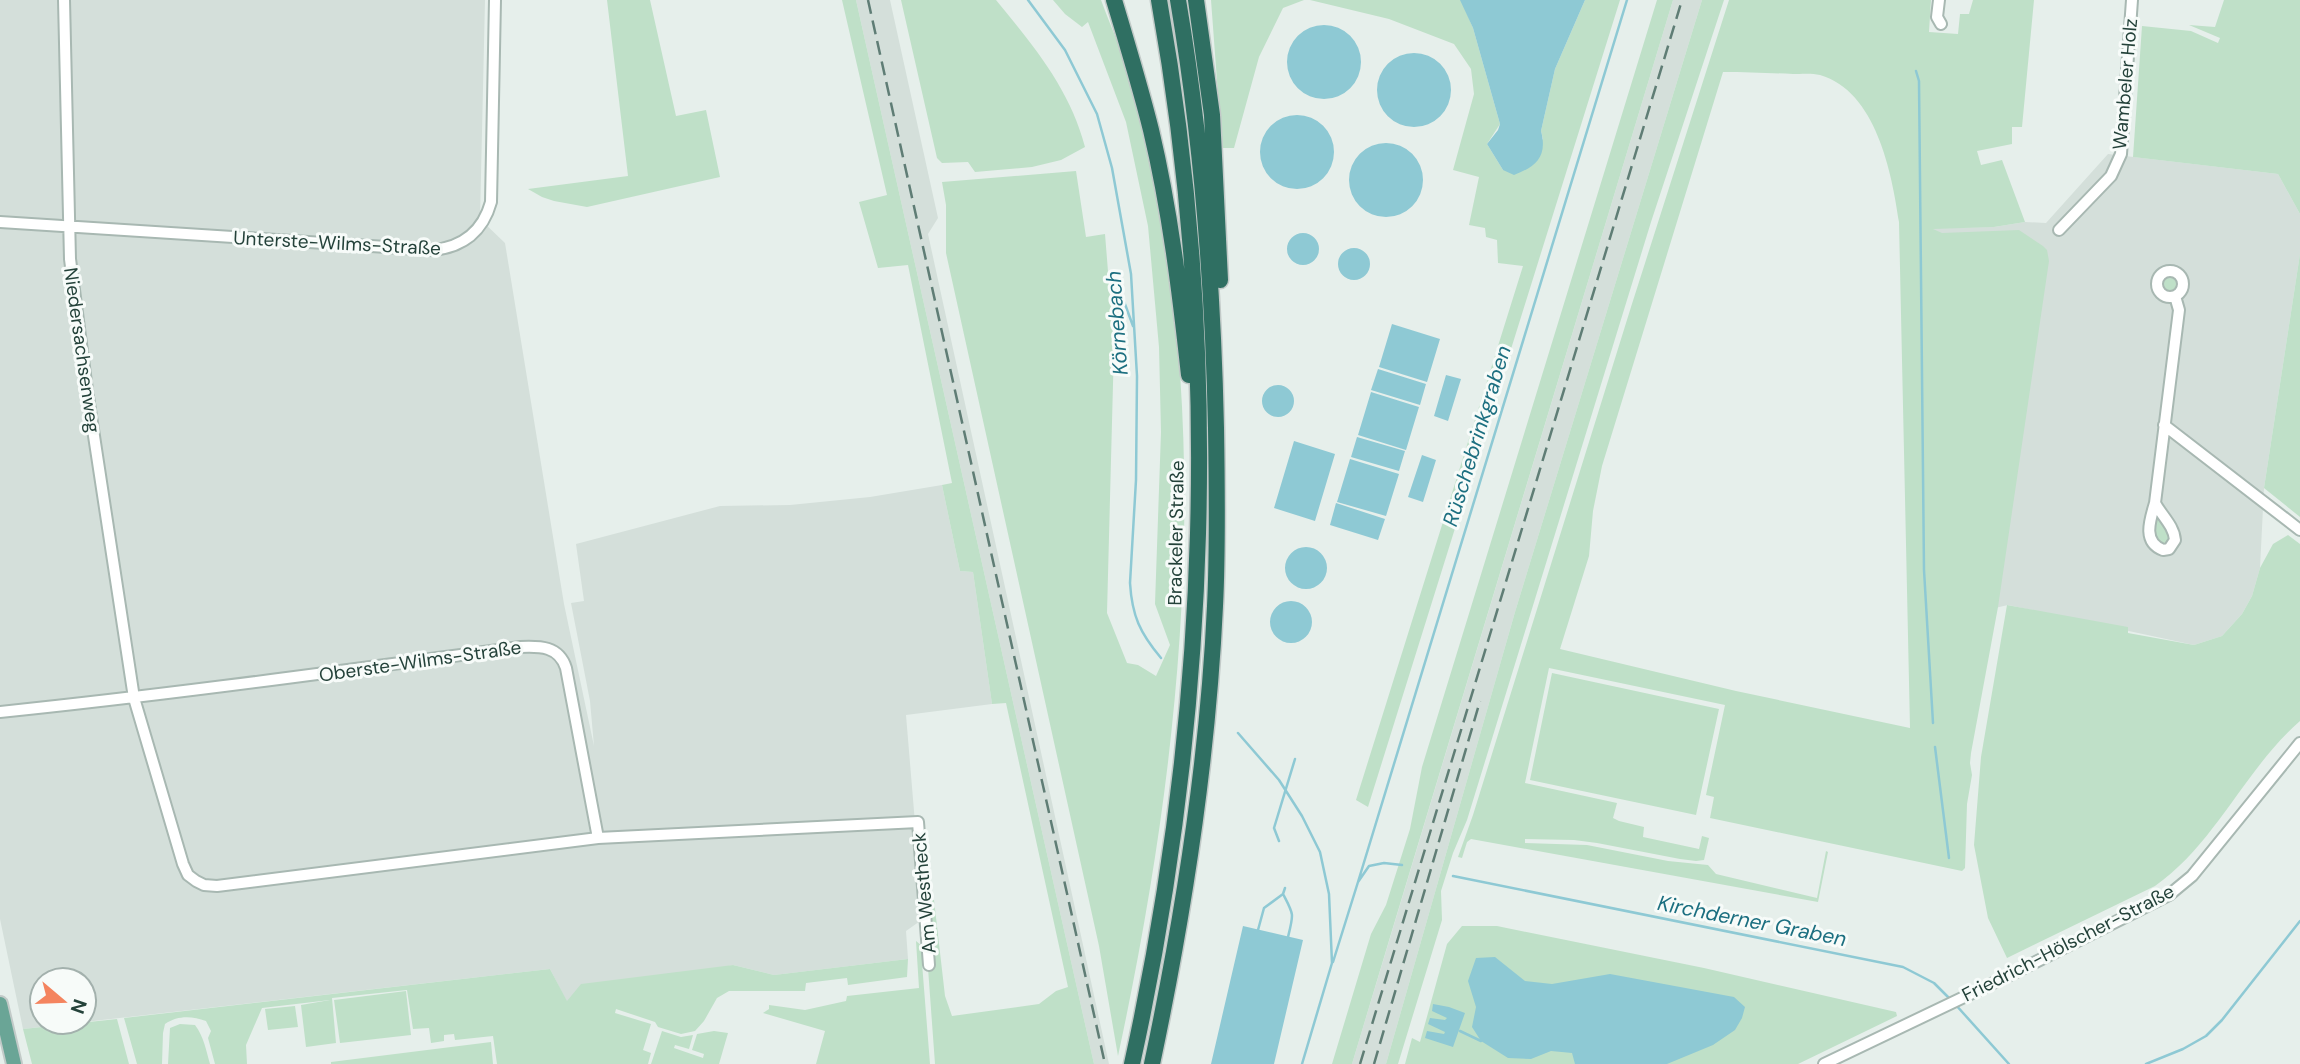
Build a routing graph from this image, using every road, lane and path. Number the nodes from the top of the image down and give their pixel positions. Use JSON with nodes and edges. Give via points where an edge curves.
{"nodes":[{"id":1,"x":64,"y":0,"type":"edge"},
{"id":2,"x":495,"y":0,"type":"edge"},
{"id":3,"x":1114,"y":0,"type":"edge"},
{"id":4,"x":1158,"y":0,"type":"edge"},
{"id":5,"x":1178,"y":0,"type":"edge"},
{"id":6,"x":1938,"y":0,"type":"edge"},
{"id":7,"x":2132,"y":0,"type":"edge"},
{"id":8,"x":1198,"y":4,"type":"edge"},
{"id":9,"x":1941,"y":24,"type":"dead end"},
{"id":10,"x":0,"y":222,"type":"edge"},
{"id":11,"x":69,"y":228,"type":"junction"},
{"id":12,"x":2059,"y":230,"type":"dead end"},
{"id":13,"x":2175,"y":296,"type":"dead end"},
{"id":14,"x":1215,"y":422,"type":"junction"},
{"id":15,"x":2164,"y":425,"type":"junction"},
{"id":16,"x":1199,"y":468,"type":"junction"},
{"id":17,"x":2155,"y":503,"type":"dead end"},
{"id":18,"x":2300,"y":530,"type":"edge"},
{"id":19,"x":134,"y":698,"type":"junction"},
{"id":20,"x":0,"y":712,"type":"edge"},
{"id":21,"x":2300,"y":743,"type":"edge"},
{"id":22,"x":598,"y":838,"type":"junction"},
{"id":23,"x":929,"y":965,"type":"dead end"},
{"id":24,"x":0,"y":1004,"type":"edge"},
{"id":25,"x":14,"y":1064,"type":"edge"},
{"id":26,"x":1132,"y":1064,"type":"edge"},
{"id":27,"x":1152,"y":1064,"type":"edge"},
{"id":28,"x":1824,"y":1064,"type":"edge"}],
"edges":[{"from":1,"to":11,"type":"street","name":"Niedersachsenweg"},
{"from":2,"to":11,"type":"street","name":"Unterste-Wilms-Straße","via":[[491,202],[481,226],[462,243],[433,250]]},
{"from":3,"to":16,"type":"highway","via":[[1167,209]]},
{"from":4,"to":16,"type":"highway","name":"Brackeler Straße","via":[[1190,235],[1199,373]]},
{"from":5,"to":14,"type":"highway","name":"Brackeler Straße","via":[[1206,230]]},
{"from":6,"to":9,"type":"street"},
{"from":7,"to":12,"type":"street","name":"Wambeler Holz","via":[[2121,154],[2111,176]]},
{"from":8,"to":14,"type":"highway","via":[[1212,115],[1219,246],[1223,380]]},
{"from":10,"to":11,"type":"street","name":"Unterste-Wilms-Straße"},
{"from":11,"to":19,"type":"street","name":"Niedersachsenweg","via":[[87,393]]},
{"from":13,"to":15,"type":"street","via":[[2179,310]]},
{"from":14,"to":27,"type":"highway","name":"Brackeler Straße","via":[[1216,594],[1202,770],[1177,941]]},
{"from":15,"to":17,"type":"street"},
{"from":15,"to":18,"type":"street"},
{"from":16,"to":26,"type":"highway","name":"Brackeler Straße","via":[[1196,607],[1181,780],[1164,906]]},
{"from":19,"to":20,"type":"street","name":"Oberste-Wilms-Straße"},
{"from":19,"to":22,"type":"street","via":[[183,864],[188,874],[204,885]]},
{"from":19,"to":22,"type":"street","name":"Oberste-Wilms-Straße","via":[[544,647],[559,654],[566,668]]},
{"from":21,"to":28,"type":"street","name":"Friedrich-Hölscher-Straße","via":[[2192,876],[2169,895]]},
{"from":22,"to":23,"type":"street","name":"Am Westheck","via":[[918,821]]},
{"from":24,"to":25,"type":"main road"}]}
